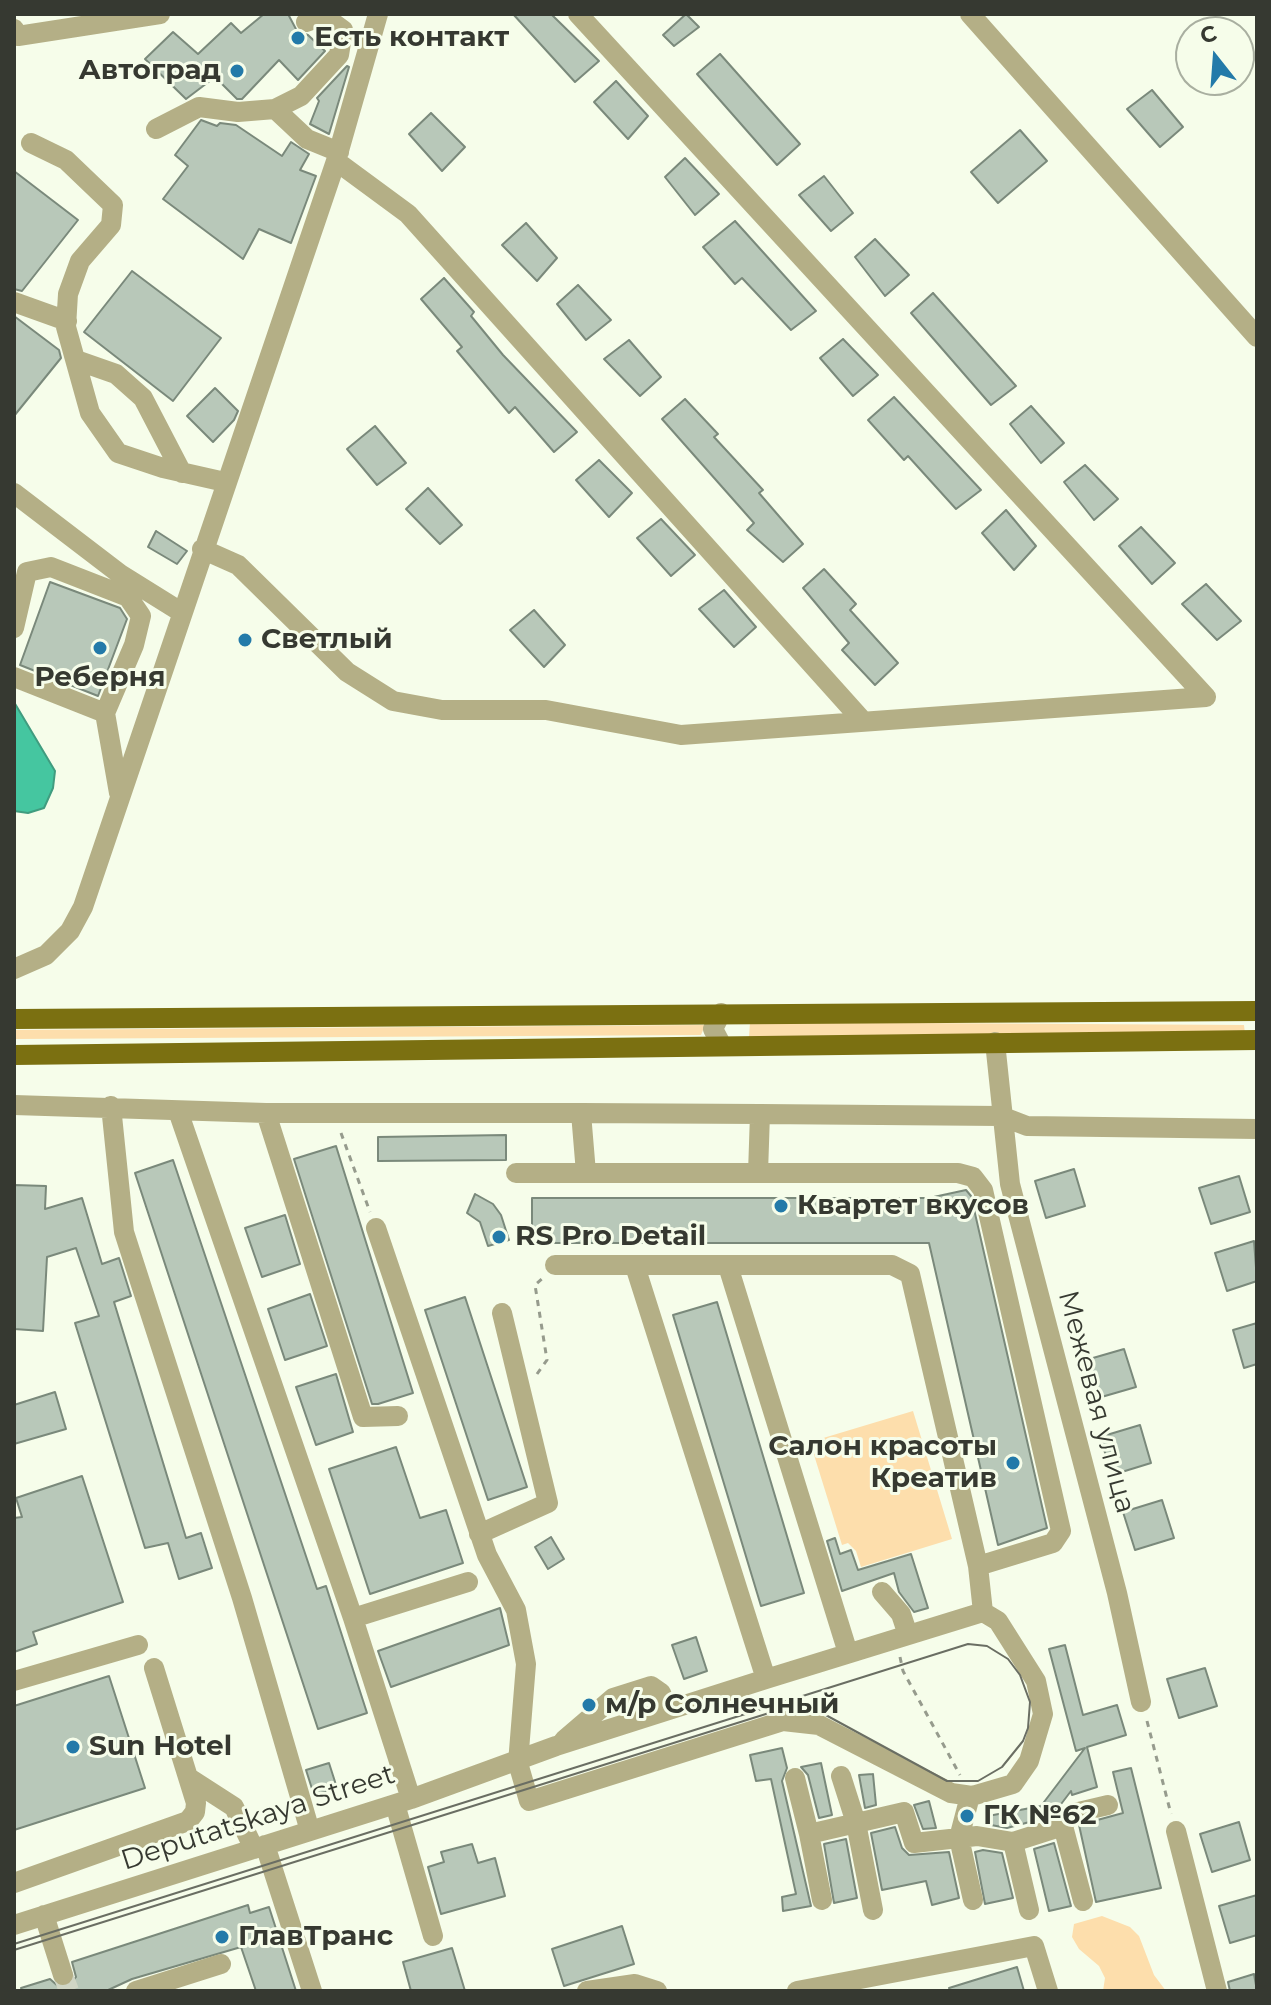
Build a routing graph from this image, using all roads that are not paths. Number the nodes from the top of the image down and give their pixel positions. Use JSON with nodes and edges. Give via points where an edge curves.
{"nodes":[{"id":1,"x":160,"y":14,"type":"edge"},
{"id":2,"x":378,"y":14,"type":"edge"},
{"id":3,"x":578,"y":14,"type":"edge"},
{"id":4,"x":970,"y":14,"type":"edge"},
{"id":5,"x":306,"y":22,"type":"dead end"},
{"id":6,"x":14,"y":29,"type":"edge"},
{"id":7,"x":275,"y":109,"type":"junction"},
{"id":8,"x":156,"y":129,"type":"dead end"},
{"id":9,"x":31,"y":143,"type":"dead end"},
{"id":10,"x":338,"y":156,"type":"junction"},
{"id":11,"x":14,"y":302,"type":"edge"},
{"id":12,"x":67,"y":321,"type":"junction"},
{"id":13,"x":1257,"y":337,"type":"edge"},
{"id":14,"x":76,"y":360,"type":"junction"},
{"id":15,"x":182,"y":473,"type":"junction"},
{"id":16,"x":225,"y":482,"type":"junction"},
{"id":17,"x":14,"y":493,"type":"edge"},
{"id":18,"x":202,"y":549,"type":"junction"},
{"id":19,"x":181,"y":612,"type":"junction"},
{"id":20,"x":14,"y":628,"type":"edge"},
{"id":21,"x":14,"y":677,"type":"edge"},
{"id":22,"x":105,"y":713,"type":"junction"},
{"id":23,"x":861,"y":719,"type":"junction"},
{"id":24,"x":119,"y":797,"type":"junction"},
{"id":25,"x":14,"y":969,"type":"edge"},
{"id":26,"x":1257,"y":1011,"type":"edge"},
{"id":27,"x":721,"y":1013,"type":"junction"},
{"id":28,"x":14,"y":1019,"type":"edge"},
{"id":29,"x":1257,"y":1040,"type":"edge"},
{"id":30,"x":995,"y":1042,"type":"junction"},
{"id":31,"x":722,"y":1046,"type":"junction"},
{"id":32,"x":14,"y":1055,"type":"edge"},
{"id":33,"x":14,"y":1105,"type":"edge"},
{"id":34,"x":111,"y":1106,"type":"junction"},
{"id":35,"x":178,"y":1111,"type":"junction"},
{"id":36,"x":266,"y":1113,"type":"junction"},
{"id":37,"x":581,"y":1113,"type":"junction"},
{"id":38,"x":760,"y":1114,"type":"junction"},
{"id":39,"x":1001,"y":1116,"type":"junction"},
{"id":40,"x":1257,"y":1129,"type":"edge"},
{"id":41,"x":516,"y":1173,"type":"dead end"},
{"id":42,"x":586,"y":1173,"type":"junction"},
{"id":43,"x":758,"y":1173,"type":"junction"},
{"id":44,"x":376,"y":1228,"type":"road end"},
{"id":45,"x":555,"y":1265,"type":"road end"},
{"id":46,"x":635,"y":1266,"type":"junction"},
{"id":47,"x":728,"y":1266,"type":"junction"},
{"id":48,"x":502,"y":1313,"type":"dead end"},
{"id":49,"x":398,"y":1416,"type":"dead end"},
{"id":50,"x":479,"y":1534,"type":"junction"},
{"id":51,"x":978,"y":1566,"type":"junction"},
{"id":52,"x":468,"y":1582,"type":"dead end"},
{"id":53,"x":882,"y":1592,"type":"dead end"},
{"id":54,"x":983,"y":1612,"type":"junction"},
{"id":55,"x":353,"y":1618,"type":"junction"},
{"id":56,"x":903,"y":1641,"type":"junction"},
{"id":57,"x":138,"y":1645,"type":"dead end"},
{"id":58,"x":848,"y":1653,"type":"junction"},
{"id":59,"x":154,"y":1668,"type":"dead end"},
{"id":60,"x":766,"y":1679,"type":"junction"},
{"id":61,"x":14,"y":1681,"type":"edge"},
{"id":62,"x":1141,"y":1702,"type":"road end"},
{"id":63,"x":668,"y":1710,"type":"junction"},
{"id":64,"x":556,"y":1746,"type":"junction"},
{"id":65,"x":518,"y":1763,"type":"junction"},
{"id":66,"x":841,"y":1776,"type":"dead end"},
{"id":67,"x":189,"y":1778,"type":"junction"},
{"id":68,"x":795,"y":1778,"type":"dead end"},
{"id":69,"x":971,"y":1796,"type":"junction"},
{"id":70,"x":403,"y":1801,"type":"junction"},
{"id":71,"x":1108,"y":1805,"type":"dead end"},
{"id":72,"x":856,"y":1823,"type":"junction"},
{"id":73,"x":1063,"y":1826,"type":"junction"},
{"id":74,"x":310,"y":1831,"type":"junction"},
{"id":75,"x":1176,"y":1831,"type":"road end"},
{"id":76,"x":809,"y":1834,"type":"junction"},
{"id":77,"x":959,"y":1838,"type":"junction"},
{"id":78,"x":1013,"y":1842,"type":"junction"},
{"id":79,"x":260,"y":1847,"type":"junction"},
{"id":80,"x":14,"y":1883,"type":"edge"},
{"id":81,"x":822,"y":1900,"type":"dead end"},
{"id":82,"x":973,"y":1900,"type":"dead end"},
{"id":83,"x":1083,"y":1901,"type":"dead end"},
{"id":84,"x":873,"y":1910,"type":"dead end"},
{"id":85,"x":1029,"y":1910,"type":"dead end"},
{"id":86,"x":44,"y":1915,"type":"junction"},
{"id":87,"x":14,"y":1925,"type":"edge"},
{"id":88,"x":433,"y":1936,"type":"dead end"},
{"id":89,"x":221,"y":1964,"type":"dead end"},
{"id":90,"x":63,"y":1975,"type":"tunnel mouth"},
{"id":91,"x":789,"y":1990,"type":"edge"},
{"id":92,"x":136,"y":1991,"type":"edge"},
{"id":93,"x":312,"y":1991,"type":"edge"},
{"id":94,"x":587,"y":1991,"type":"edge"},
{"id":95,"x":657,"y":1991,"type":"edge"},
{"id":96,"x":1048,"y":1991,"type":"edge"},
{"id":97,"x":1217,"y":1991,"type":"edge"}],
"edges":[{"from":1,"to":6,"type":"street","via":[[18,36]]},
{"from":2,"to":10,"type":"street"},
{"from":3,"to":23,"type":"street","via":[[1206,697]]},
{"from":4,"to":13,"type":"street"},
{"from":5,"to":7,"type":"street","via":[[324,16],[343,30],[339,55],[301,96]]},
{"from":7,"to":8,"type":"street","via":[[199,107]]},
{"from":7,"to":10,"type":"street","via":[[307,139]]},
{"from":9,"to":12,"type":"street","via":[[66,160],[113,205],[111,225],[80,261],[68,294]]},
{"from":10,"to":16,"type":"street"},
{"from":10,"to":23,"type":"street","via":[[408,214]]},
{"from":11,"to":12,"type":"street"},
{"from":12,"to":14,"type":"street"},
{"from":14,"to":15,"type":"street","via":[[116,374],[143,398]]},
{"from":14,"to":15,"type":"street","via":[[90,413],[118,453]]},
{"from":15,"to":16,"type":"street"},
{"from":16,"to":18,"type":"street"},
{"from":17,"to":19,"type":"street","via":[[120,574]]},
{"from":18,"to":19,"type":"street"},
{"from":18,"to":23,"type":"street","via":[[238,565],[347,672],[393,701],[442,710],[546,710],[681,735]]},
{"from":19,"to":24,"type":"street"},
{"from":20,"to":22,"type":"street","via":[[27,572],[51,567],[128,597],[141,616]]},
{"from":21,"to":22,"type":"street"},
{"from":22,"to":24,"type":"street"},
{"from":24,"to":25,"type":"street","via":[[70,931],[46,955]]},
{"from":26,"to":27,"type":"main road"},
{"from":27,"to":28,"type":"main road"},
{"from":27,"to":31,"type":"street","via":[[713,1029]]},
{"from":29,"to":30,"type":"main road"},
{"from":30,"to":31,"type":"main road"},
{"from":30,"to":39,"type":"street","name":"Межевая улица"},
{"from":31,"to":32,"type":"main road"},
{"from":33,"to":34,"type":"street"},
{"from":34,"to":35,"type":"street"},
{"from":34,"to":74,"type":"street","via":[[124,1232],[242,1598]]},
{"from":35,"to":36,"type":"street"},
{"from":35,"to":55,"type":"street"},
{"from":36,"to":37,"type":"street"},
{"from":36,"to":49,"type":"street","via":[[363,1417]]},
{"from":37,"to":38,"type":"street"},
{"from":37,"to":42,"type":"street"},
{"from":38,"to":39,"type":"street"},
{"from":38,"to":43,"type":"street"},
{"from":39,"to":40,"type":"street","via":[[1027,1126]]},
{"from":39,"to":62,"type":"street","name":"Межевая улица","via":[[1010,1184]]},
{"from":41,"to":42,"type":"street"},
{"from":42,"to":43,"type":"street"},
{"from":43,"to":51,"type":"street","via":[[958,1173],[973,1177],[983,1190],[1061,1535],[1053,1543]]},
{"from":44,"to":50,"type":"street"},
{"from":45,"to":46,"type":"street"},
{"from":46,"to":47,"type":"street"},
{"from":46,"to":60,"type":"street"},
{"from":47,"to":51,"type":"street","via":[[892,1265],[910,1274]]},
{"from":47,"to":58,"type":"street"},
{"from":48,"to":50,"type":"street","via":[[548,1503]]},
{"from":50,"to":65,"type":"street","via":[[516,1610],[526,1664]]},
{"from":51,"to":54,"type":"street"},
{"from":52,"to":55,"type":"street"},
{"from":53,"to":56,"type":"street","via":[[901,1614]]},
{"from":54,"to":56,"type":"street"},
{"from":54,"to":69,"type":"street","via":[[998,1621],[1028,1667],[1043,1714],[1029,1761],[1013,1784]]},
{"from":55,"to":70,"type":"street"},
{"from":56,"to":58,"type":"street"},
{"from":57,"to":61,"type":"street"},
{"from":58,"to":60,"type":"street"},
{"from":59,"to":67,"type":"street"},
{"from":60,"to":63,"type":"street"},
{"from":63,"to":64,"type":"street"},
{"from":63,"to":64,"type":"street","via":[[661,1693],[651,1686],[613,1698]]},
{"from":64,"to":65,"type":"street","name":"Deputatskaya Street"},
{"from":65,"to":69,"type":"street","via":[[529,1801],[783,1721],[819,1725],[933,1786]]},
{"from":65,"to":70,"type":"street","name":"Deputatskaya Street"},
{"from":66,"to":72,"type":"street"},
{"from":67,"to":79,"type":"street","via":[[234,1807]]},
{"from":67,"to":80,"type":"street","via":[[196,1803],[188,1821]]},
{"from":68,"to":76,"type":"street"},
{"from":69,"to":77,"type":"street"},
{"from":70,"to":74,"type":"street","name":"Deputatskaya Street"},
{"from":70,"to":88,"type":"street"},
{"from":71,"to":73,"type":"street","via":[[1070,1814]]},
{"from":72,"to":76,"type":"street"},
{"from":72,"to":77,"type":"street","via":[[904,1812],[914,1843]]},
{"from":72,"to":84,"type":"street"},
{"from":73,"to":78,"type":"street"},
{"from":73,"to":83,"type":"street"},
{"from":74,"to":79,"type":"street","name":"Deputatskaya Street"},
{"from":75,"to":97,"type":"street"},
{"from":76,"to":81,"type":"street"},
{"from":77,"to":78,"type":"street"},
{"from":77,"to":82,"type":"street"},
{"from":78,"to":85,"type":"street"},
{"from":79,"to":86,"type":"street","name":"Deputatskaya Street"},
{"from":79,"to":93,"type":"street"},
{"from":86,"to":87,"type":"street","name":"Deputatskaya Street"},
{"from":86,"to":90,"type":"street"},
{"from":89,"to":92,"type":"street"},
{"from":91,"to":96,"type":"street","via":[[1034,1946]]},
{"from":94,"to":95,"type":"street","via":[[635,1984]]}]}
